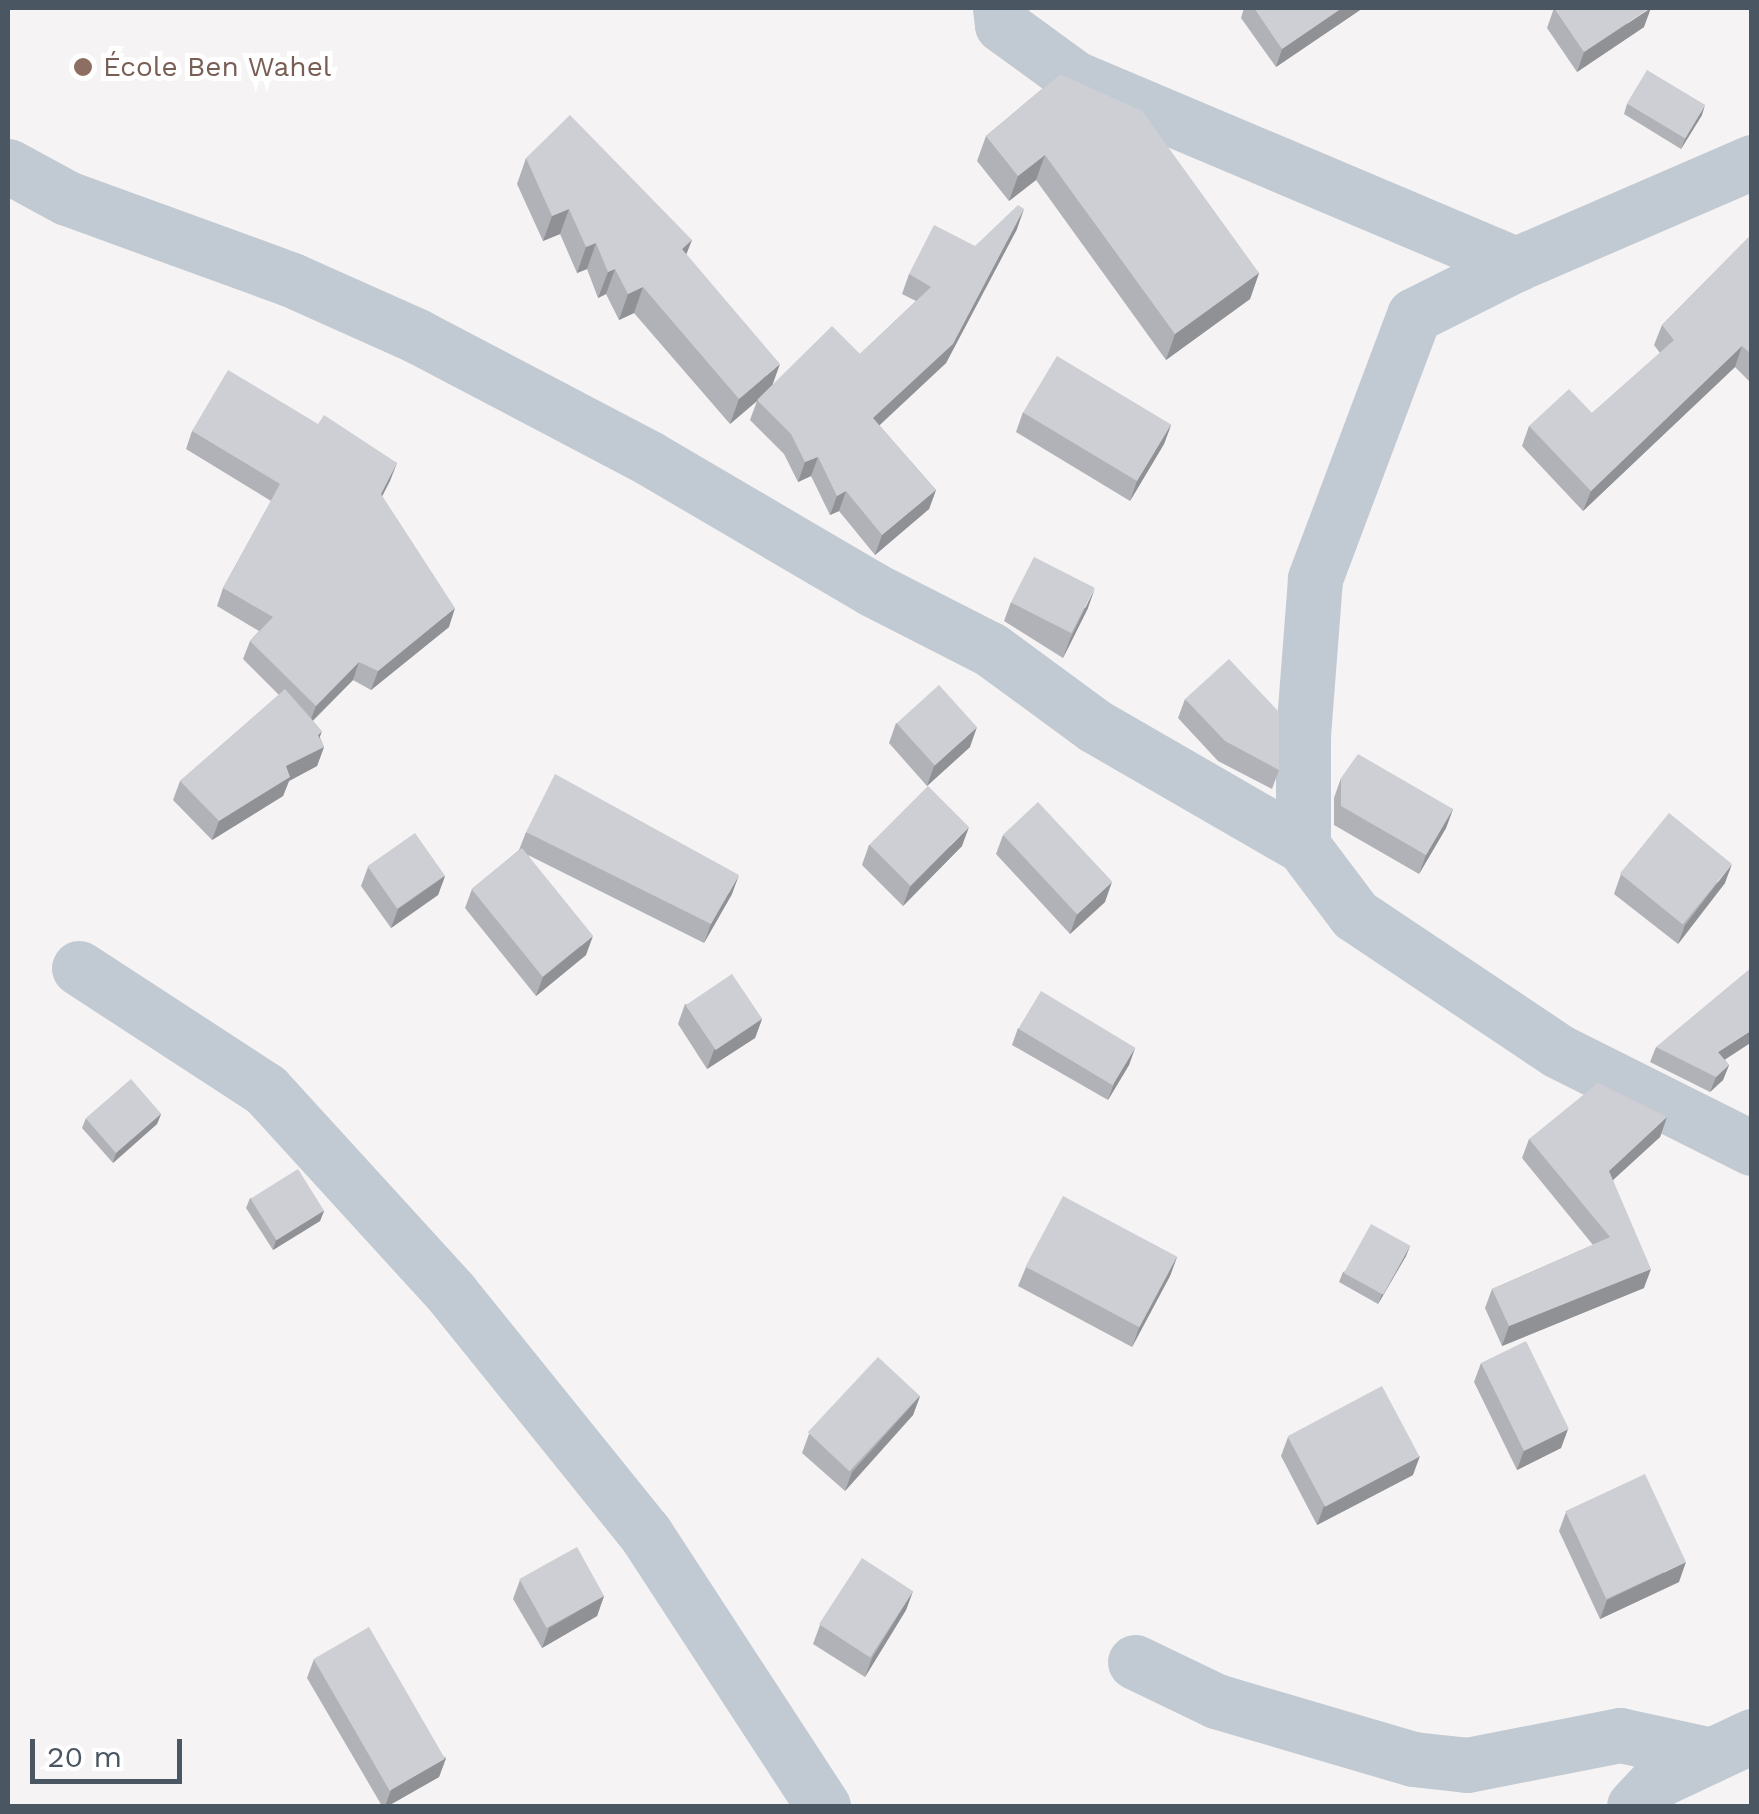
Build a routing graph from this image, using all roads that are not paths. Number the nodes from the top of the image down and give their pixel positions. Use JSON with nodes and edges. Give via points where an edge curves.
{"nodes":[{"id":1,"x":1000,"y":8,"type":"edge"},
{"id":2,"x":1752,"y":162,"type":"edge"},
{"id":3,"x":8,"y":166,"type":"edge"},
{"id":4,"x":1516,"y":264,"type":"junction"},
{"id":5,"x":1303,"y":846,"type":"junction"},
{"id":6,"x":78,"y":968,"type":"dead end"},
{"id":7,"x":1752,"y":1148,"type":"edge"},
{"id":8,"x":1135,"y":1662,"type":"dead end"},
{"id":9,"x":1731,"y":1746,"type":"edge"},
{"id":10,"x":823,"y":1806,"type":"edge"},
{"id":11,"x":1634,"y":1806,"type":"edge"}],
"edges":[{"from":1,"to":4,"type":"street","via":[[1002,26],[1075,78]]},
{"from":2,"to":4,"type":"street"},
{"from":3,"to":5,"type":"street","via":[[68,198],[292,280],[416,336],[650,458],[872,589],[990,649],[1095,726]]},
{"from":4,"to":5,"type":"street","via":[[1414,316],[1372,417],[1315,578]]},
{"from":5,"to":7,"type":"street","via":[[1354,915],[1558,1051]]},
{"from":6,"to":10,"type":"street","via":[[266,1090],[452,1294],[644,1533]]},
{"from":8,"to":9,"type":"street","via":[[1216,1701],[1413,1759],[1467,1765],[1620,1735]]},
{"from":9,"to":11,"type":"street","via":[[1658,1780]]}]}
